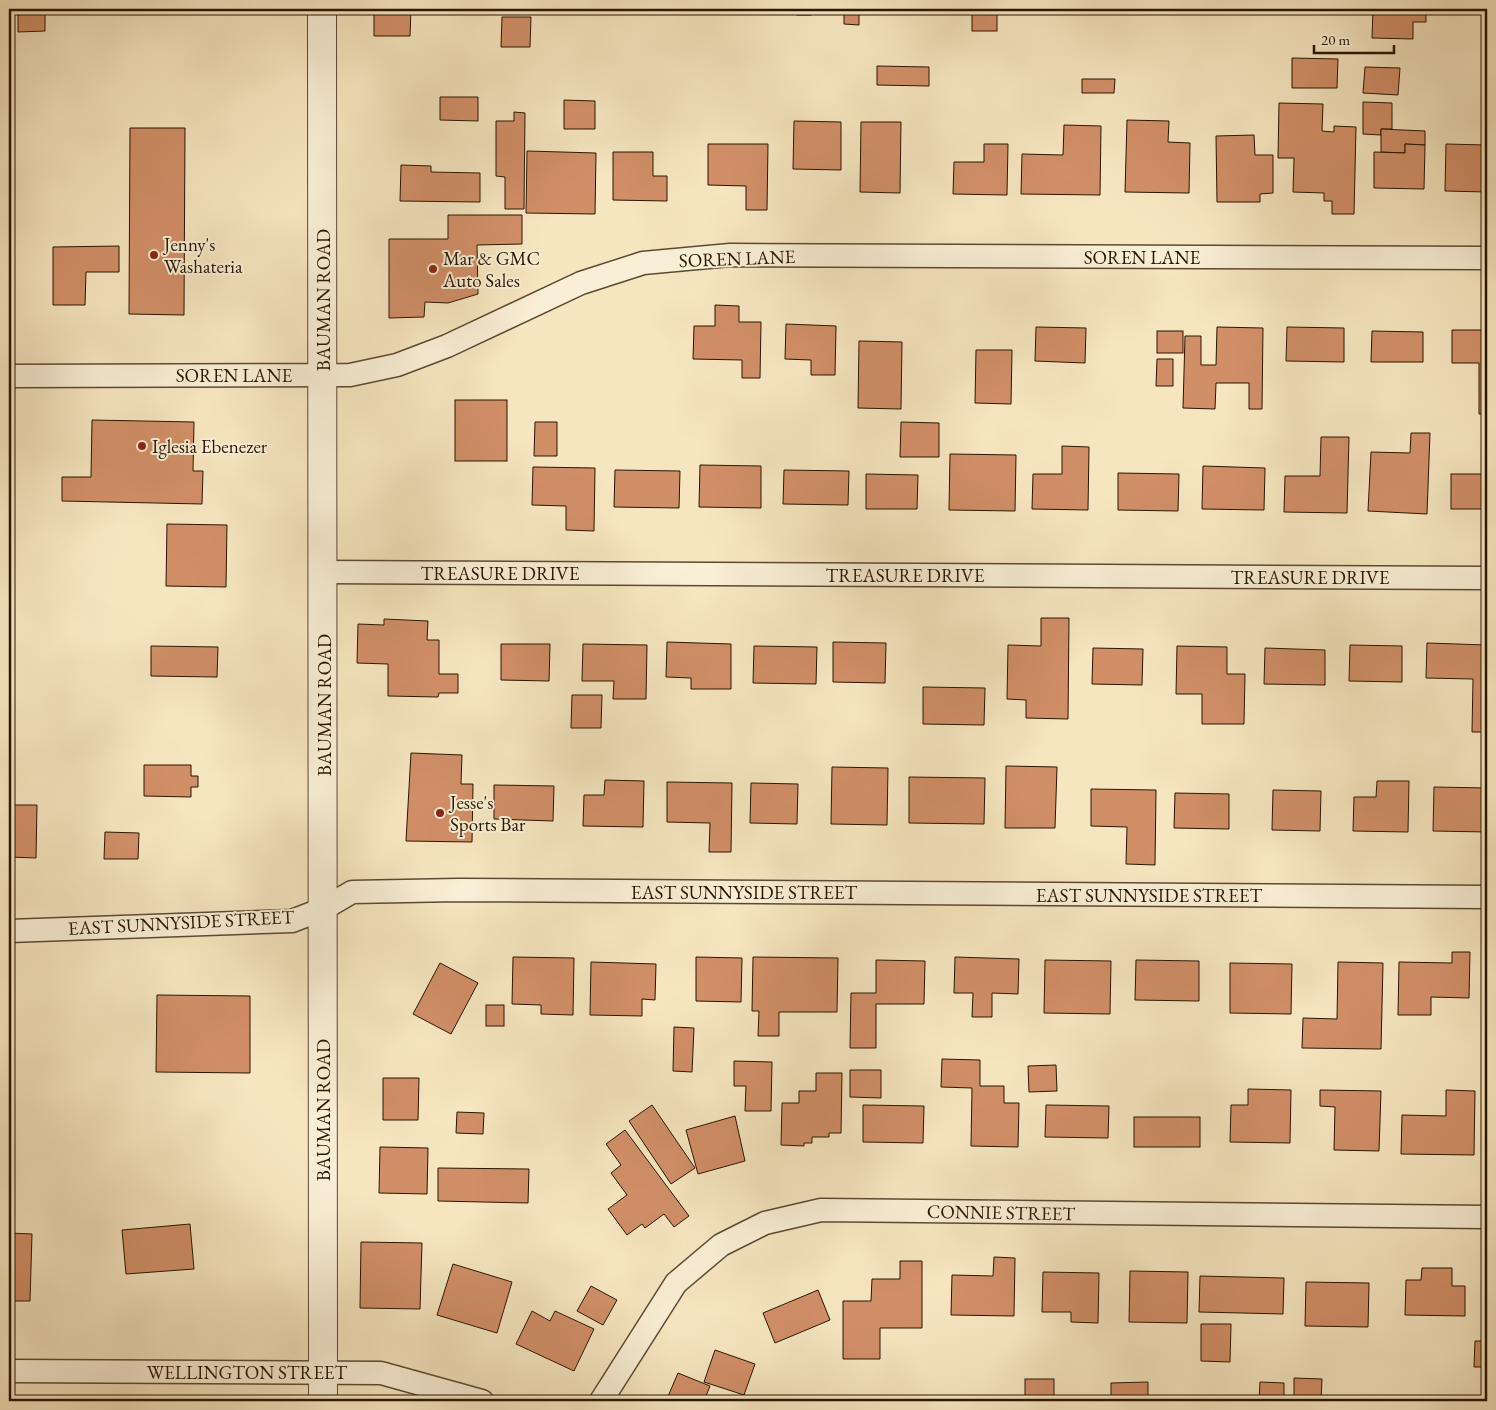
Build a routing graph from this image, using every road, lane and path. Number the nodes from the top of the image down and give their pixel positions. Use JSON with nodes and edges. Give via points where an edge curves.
{"nodes":[{"id":1,"x":322,"y":9,"type":"edge"},
{"id":2,"x":1487,"y":258,"type":"edge"},
{"id":3,"x":324,"y":375,"type":"junction"},
{"id":4,"x":9,"y":376,"type":"edge"},
{"id":5,"x":324,"y":572,"type":"junction"},
{"id":6,"x":1487,"y":578,"type":"edge"},
{"id":7,"x":1487,"y":897,"type":"edge"},
{"id":8,"x":324,"y":909,"type":"junction"},
{"id":9,"x":9,"y":931,"type":"edge"},
{"id":10,"x":1487,"y":1217,"type":"edge"},
{"id":11,"x":9,"y":1371,"type":"edge"},
{"id":12,"x":323,"y":1372,"type":"junction"},
{"id":13,"x":323,"y":1401,"type":"edge"},
{"id":14,"x":482,"y":1401,"type":"edge"},
{"id":15,"x":601,"y":1401,"type":"edge"}],
"edges":[{"from":1,"to":3,"type":"street","name":"BAUMAN ROAD"},
{"from":2,"to":3,"type":"street","name":"SOREN LANE","via":[[730,255],[642,263],[581,283],[446,346],[397,365],[350,375]]},
{"from":3,"to":4,"type":"street","name":"SOREN LANE"},
{"from":3,"to":5,"type":"street","name":"BAUMAN ROAD"},
{"from":5,"to":6,"type":"street","name":"TREASURE DRIVE"},
{"from":5,"to":8,"type":"street","name":"BAUMAN ROAD"},
{"from":7,"to":8,"type":"street","name":"EAST SUNNYSIDE STREET","via":[[458,890],[352,892]]},
{"from":8,"to":9,"type":"street","name":"EAST SUNNYSIDE STREET","via":[[292,921]]},
{"from":8,"to":12,"type":"street","name":"BAUMAN ROAD"},
{"from":10,"to":15,"type":"street","name":"CONNIE STREET","via":[[820,1210],[765,1223],[721,1245],[676,1283]]},
{"from":11,"to":12,"type":"street","name":"WELLINGTON STREET"},
{"from":12,"to":13,"type":"street","name":"BAUMAN ROAD"},
{"from":12,"to":14,"type":"street","name":"WELLINGTON STREET","via":[[381,1374]]}]}
